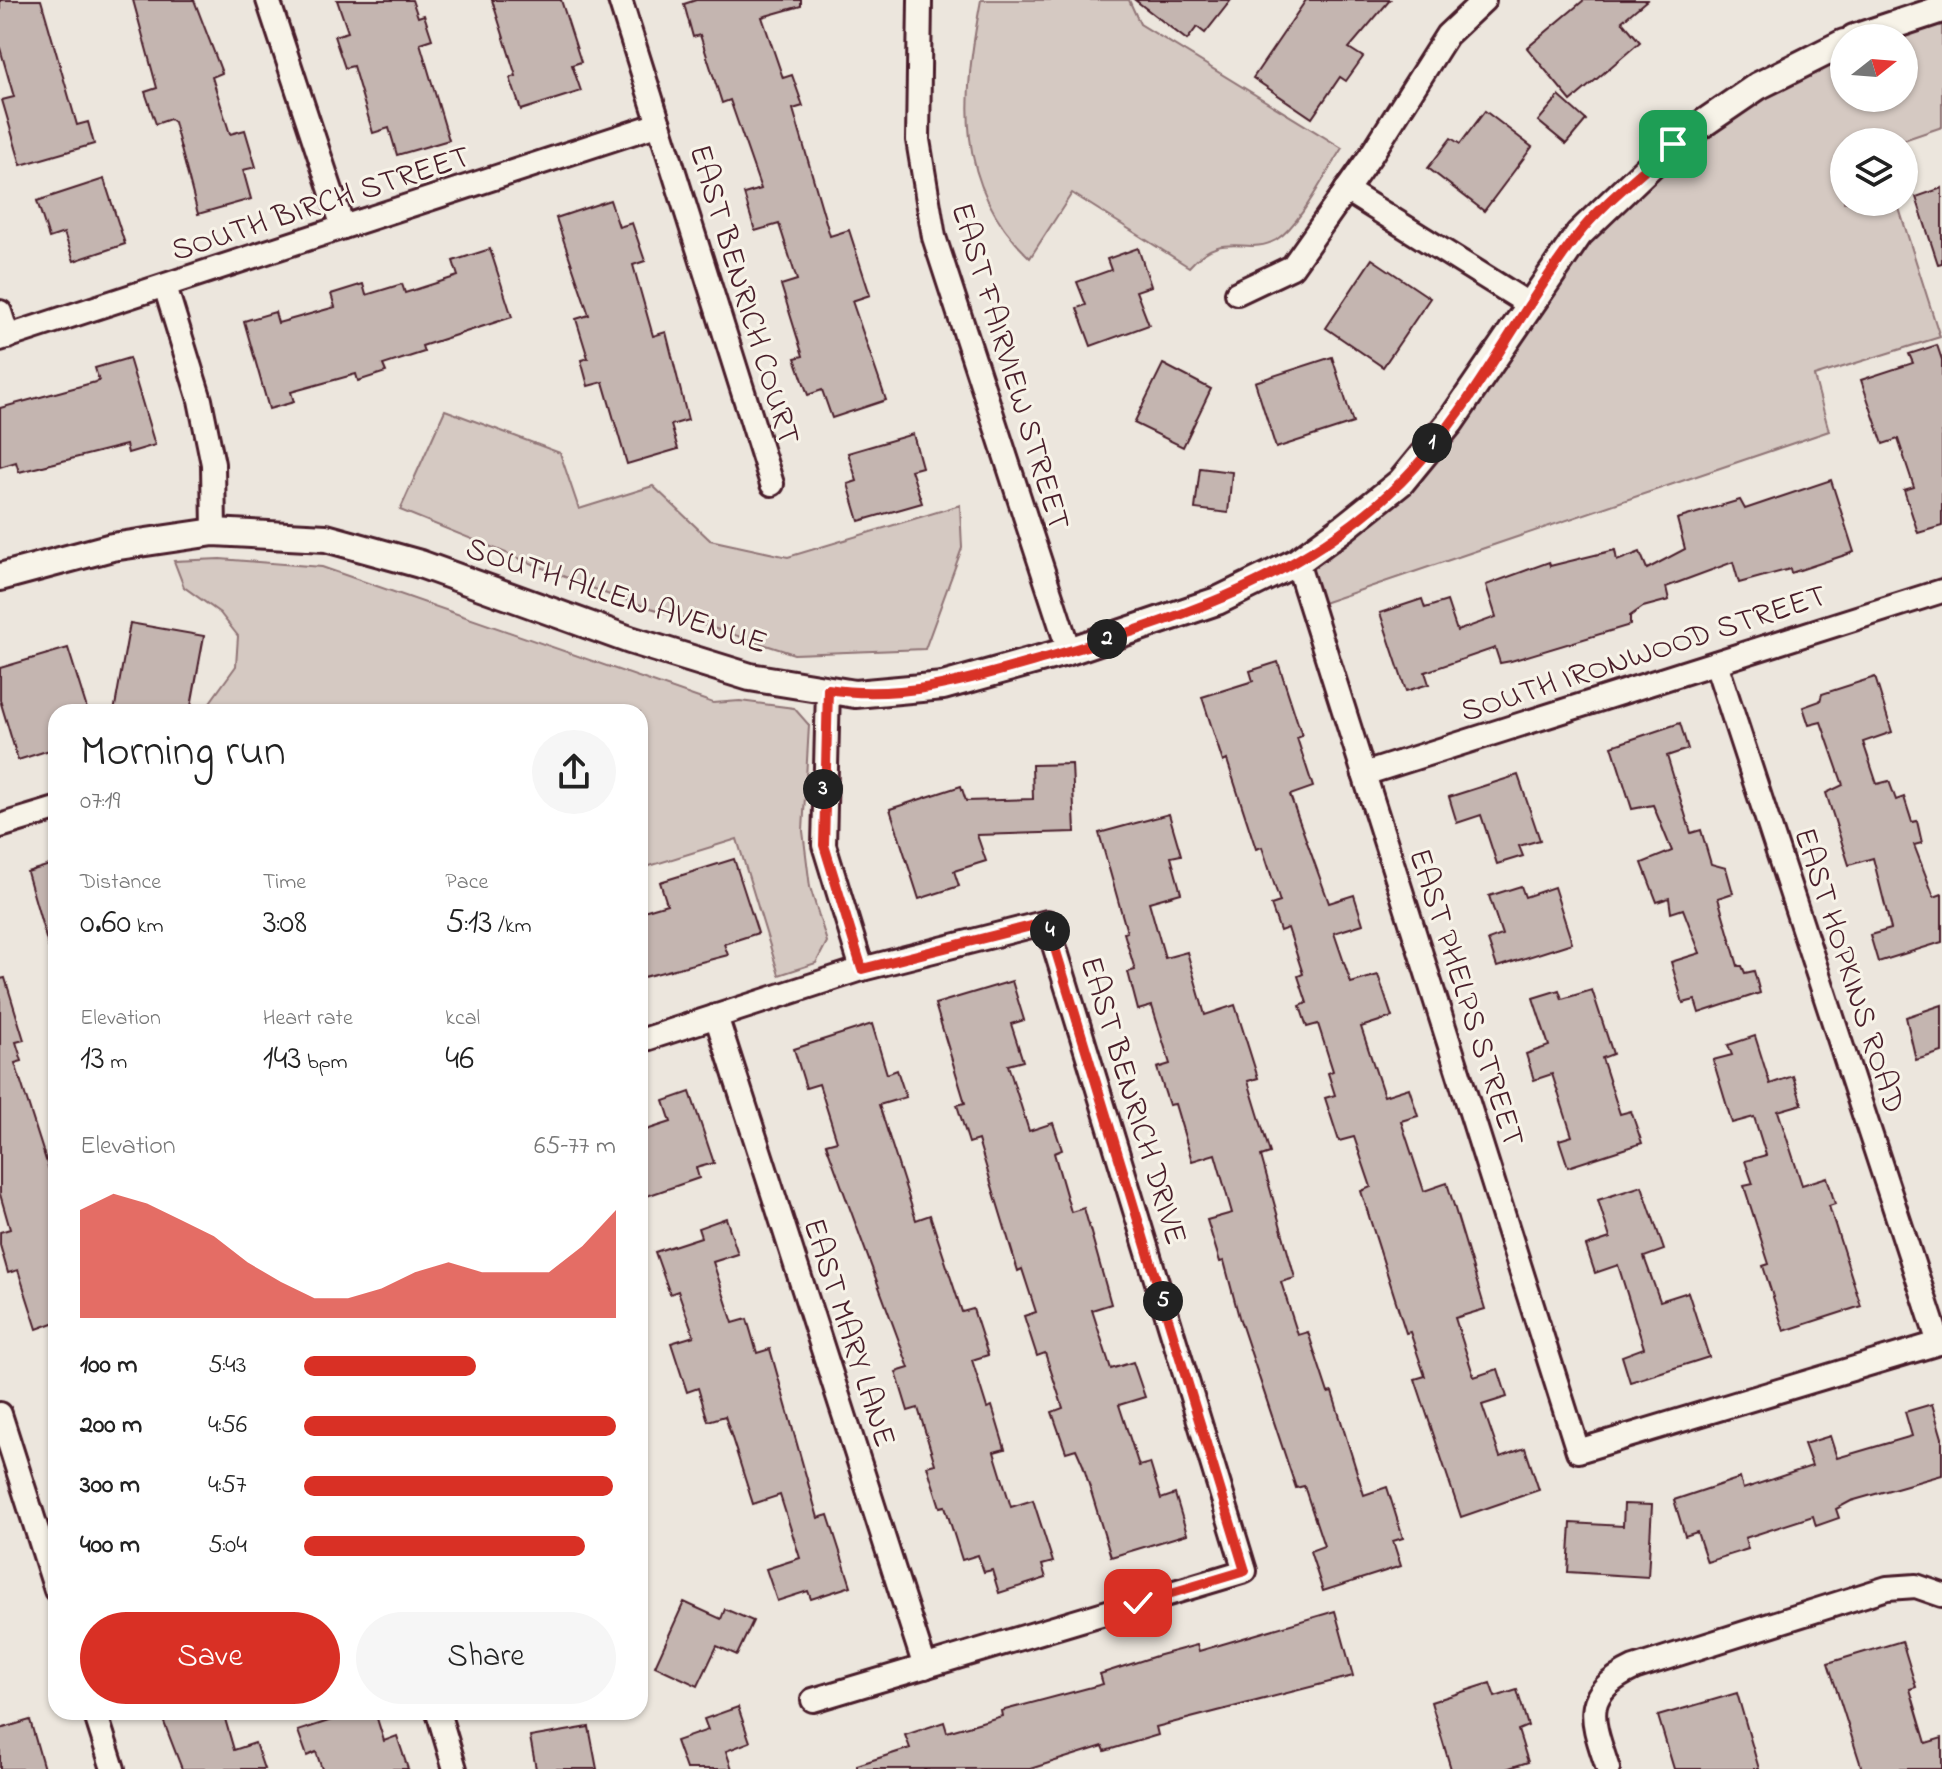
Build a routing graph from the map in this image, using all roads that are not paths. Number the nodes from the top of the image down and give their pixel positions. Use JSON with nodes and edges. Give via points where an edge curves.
{"nodes":[{"id":1,"x":268,"y":0,"type":"edge"},
{"id":2,"x":620,"y":0,"type":"edge"},
{"id":3,"x":920,"y":0,"type":"edge"},
{"id":4,"x":1484,"y":0,"type":"edge"},
{"id":5,"x":1942,"y":9,"type":"edge"},
{"id":6,"x":1896,"y":24,"type":"edge"},
{"id":7,"x":1830,"y":50,"type":"edge"},
{"id":8,"x":659,"y":124,"type":"junction"},
{"id":9,"x":1346,"y":190,"type":"junction"},
{"id":10,"x":343,"y":227,"type":"junction"},
{"id":11,"x":165,"y":286,"type":"junction"},
{"id":12,"x":1237,"y":293,"type":"dead end"},
{"id":13,"x":1530,"y":305,"type":"junction"},
{"id":14,"x":0,"y":312,"type":"edge"},
{"id":15,"x":4,"y":338,"type":"edge"},
{"id":16,"x":772,"y":484,"type":"dead end"},
{"id":17,"x":214,"y":532,"type":"junction"},
{"id":18,"x":1297,"y":562,"type":"junction"},
{"id":19,"x":0,"y":577,"type":"edge"},
{"id":20,"x":1942,"y":591,"type":"edge"},
{"id":21,"x":1069,"y":651,"type":"junction"},
{"id":22,"x":1716,"y":663,"type":"junction"},
{"id":23,"x":828,"y":689,"type":"junction"},
{"id":24,"x":1364,"y":774,"type":"junction"},
{"id":25,"x":48,"y":811,"type":"edge"},
{"id":26,"x":0,"y":826,"type":"edge"},
{"id":27,"x":862,"y":969,"type":"junction"},
{"id":28,"x":716,"y":1016,"type":"junction"},
{"id":29,"x":648,"y":1038,"type":"edge"},
{"id":30,"x":1941,"y":1342,"type":"edge"},
{"id":31,"x":0,"y":1414,"type":"edge"},
{"id":32,"x":48,"y":1565,"type":"edge"},
{"id":33,"x":1941,"y":1595,"type":"edge"},
{"id":34,"x":925,"y":1667,"type":"junction"},
{"id":35,"x":813,"y":1700,"type":"dead end"},
{"id":36,"x":98,"y":1720,"type":"edge"},
{"id":37,"x":440,"y":1720,"type":"edge"},
{"id":38,"x":113,"y":1769,"type":"edge"},
{"id":39,"x":455,"y":1769,"type":"edge"},
{"id":40,"x":1608,"y":1769,"type":"edge"}],
"edges":[{"from":1,"to":10,"type":"street"},
{"from":2,"to":8,"type":"street"},
{"from":3,"to":21,"type":"street","name":"EAST FAIRVIEW STREET","via":[[918,140],[934,237]]},
{"from":4,"to":9,"type":"street","via":[[1447,35]]},
{"from":5,"to":6,"type":"street"},
{"from":7,"to":13,"type":"street","name":"SOUTH ALLEN AVENUE","via":[[1758,86],[1673,144],[1579,234]]},
{"from":8,"to":10,"type":"street","name":"SOUTH BIRCH STREET"},
{"from":8,"to":16,"type":"street","name":"EAST BENRICH COURT"},
{"from":9,"to":12,"type":"street","via":[[1292,267]]},
{"from":9,"to":13,"type":"street"},
{"from":10,"to":11,"type":"street","name":"SOUTH BIRCH STREET"},
{"from":11,"to":15,"type":"street","name":"SOUTH BIRCH STREET"},
{"from":11,"to":17,"type":"street","via":[[200,400],[213,464]]},
{"from":13,"to":18,"type":"street","name":"SOUTH ALLEN AVENUE","via":[[1451,421],[1401,482]]},
{"from":14,"to":15,"type":"street"},
{"from":17,"to":19,"type":"street","name":"SOUTH ALLEN AVENUE","via":[[112,547]]},
{"from":17,"to":23,"type":"street","name":"SOUTH ALLEN AVENUE","via":[[326,538],[420,564],[750,677]]},
{"from":18,"to":21,"type":"street","name":"SOUTH ALLEN AVENUE","via":[[1217,601]]},
{"from":18,"to":24,"type":"street","name":"EAST PHELPS STREET"},
{"from":20,"to":22,"type":"street","name":"SOUTH IRONWOOD STREET"},
{"from":21,"to":23,"type":"street","name":"SOUTH ALLEN AVENUE","via":[[943,686],[855,694]]},
{"from":22,"to":24,"type":"street","name":"SOUTH IRONWOOD STREET"},
{"from":22,"to":30,"type":"street","name":"EAST HOPKINS ROAD"},
{"from":23,"to":27,"type":"street","via":[[824,845]]},
{"from":24,"to":30,"type":"street","name":"EAST PHELPS STREET","via":[[1578,1451]]},
{"from":25,"to":26,"type":"street"},
{"from":27,"to":28,"type":"street"},
{"from":27,"to":34,"type":"street","name":"EAST BENRICH DRIVE","via":[[1047,922],[1245,1571]]},
{"from":28,"to":29,"type":"street"},
{"from":28,"to":34,"type":"street","name":"EAST MARY LANE"},
{"from":31,"to":32,"type":"street"},
{"from":33,"to":40,"type":"street","via":[[1916,1586],[1887,1588],[1610,1679],[1597,1695],[1592,1721]]},
{"from":34,"to":35,"type":"street"},
{"from":36,"to":38,"type":"street"},
{"from":37,"to":39,"type":"street"}]}
